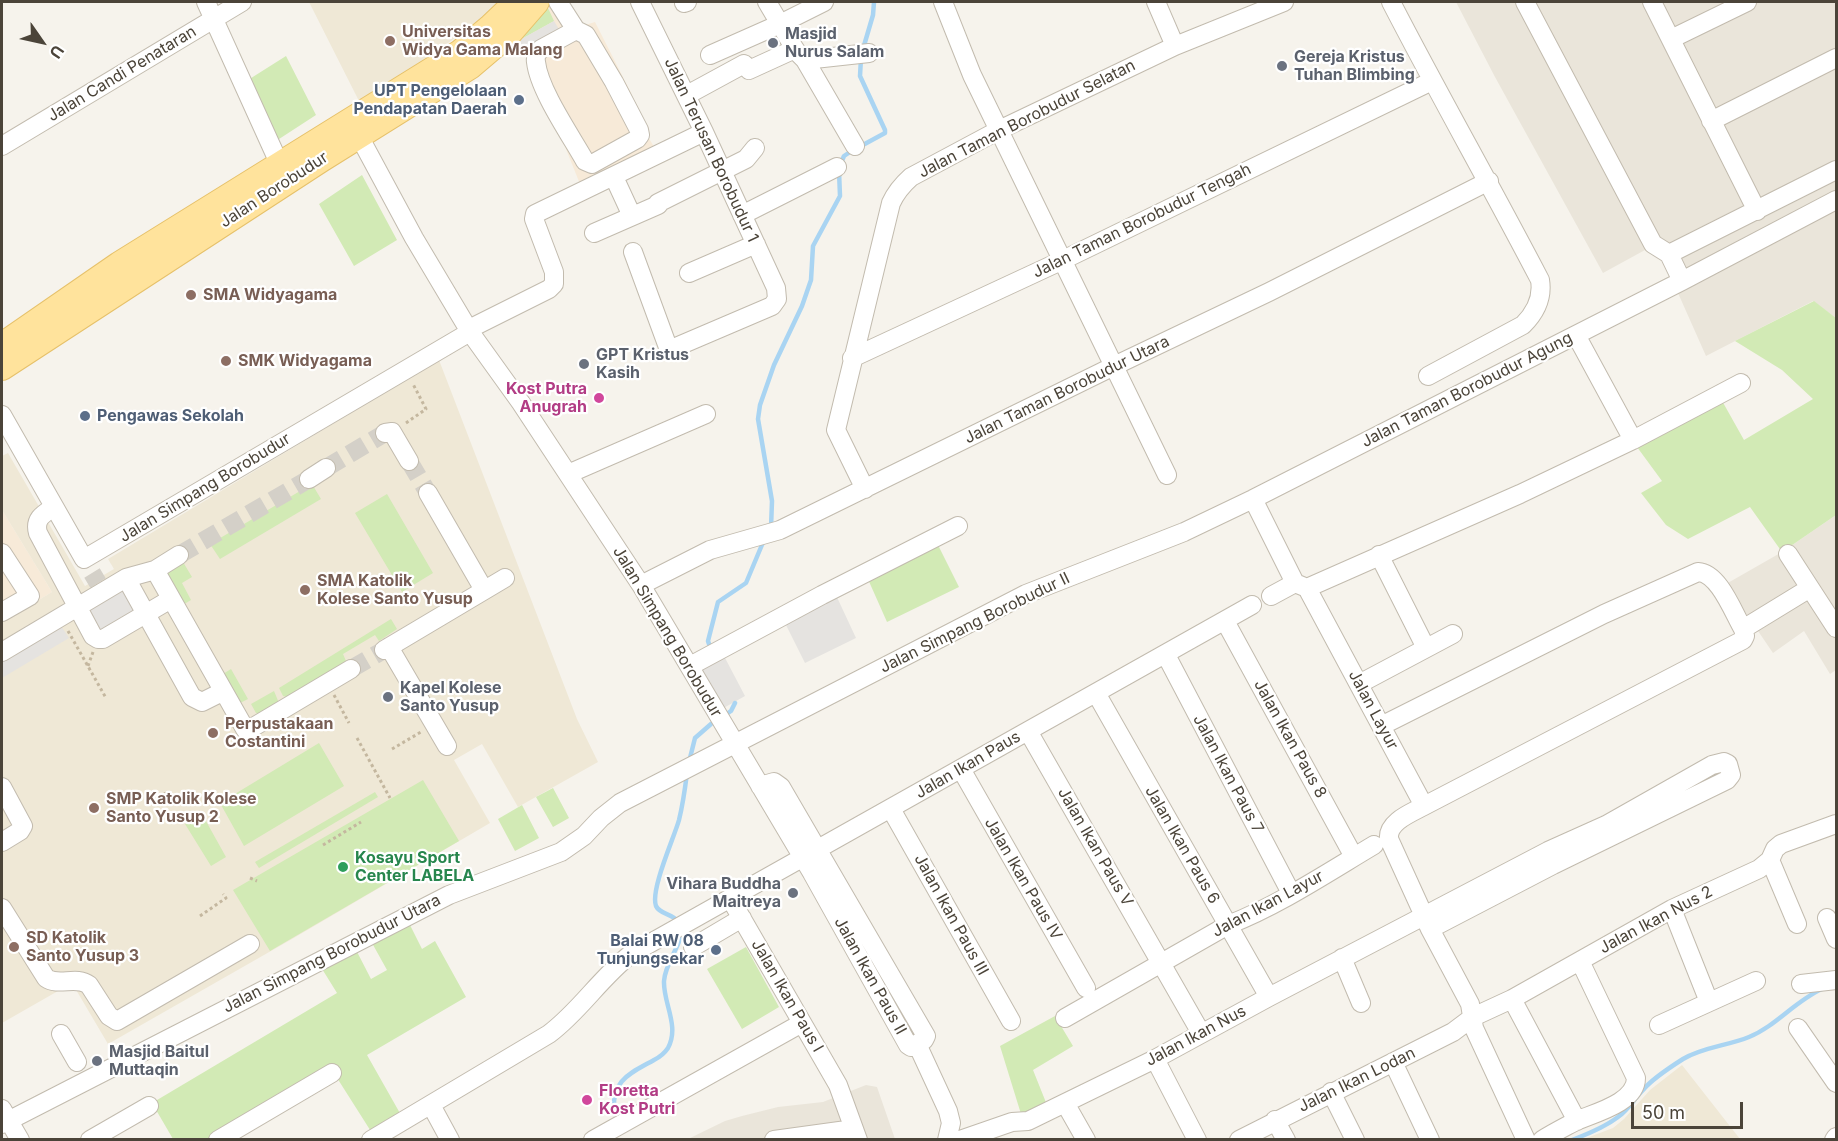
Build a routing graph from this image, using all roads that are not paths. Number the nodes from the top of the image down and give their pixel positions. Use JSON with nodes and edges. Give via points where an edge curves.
{"nodes":[{"id":1,"x":206,"y":2,"type":"edge"},
{"id":2,"x":242,"y":2,"type":"edge"},
{"id":3,"x":516,"y":2,"type":"edge"},
{"id":4,"x":537,"y":2,"type":"edge"},
{"id":5,"x":548,"y":2,"type":"edge"},
{"id":6,"x":558,"y":2,"type":"edge"},
{"id":7,"x":640,"y":2,"type":"edge"},
{"id":8,"x":767,"y":2,"type":"edge"},
{"id":9,"x":824,"y":2,"type":"edge"},
{"id":10,"x":944,"y":2,"type":"edge"},
{"id":11,"x":1156,"y":2,"type":"edge"},
{"id":12,"x":1284,"y":2,"type":"edge"},
{"id":13,"x":1391,"y":2,"type":"edge"},
{"id":14,"x":1525,"y":2,"type":"edge"},
{"id":15,"x":1652,"y":2,"type":"edge"},
{"id":16,"x":1748,"y":2,"type":"edge"},
{"id":17,"x":800,"y":7,"type":"edge"},
{"id":18,"x":215,"y":19,"type":"junction"},
{"id":19,"x":780,"y":24,"type":"junction"},
{"id":20,"x":571,"y":32,"type":"junction"},
{"id":21,"x":1671,"y":39,"type":"junction"},
{"id":22,"x":1175,"y":46,"type":"junction"},
{"id":23,"x":864,"y":53,"type":"dead end"},
{"id":24,"x":800,"y":54,"type":"junction"},
{"id":25,"x":710,"y":55,"type":"dead end"},
{"id":26,"x":1836,"y":58,"type":"edge"},
{"id":27,"x":465,"y":59,"type":"junction"},
{"id":28,"x":1432,"y":81,"type":"junction"},
{"id":29,"x":687,"y":95,"type":"junction"},
{"id":30,"x":1711,"y":121,"type":"junction"},
{"id":31,"x":999,"y":130,"type":"junction"},
{"id":32,"x":704,"y":132,"type":"junction"},
{"id":33,"x":358,"y":136,"type":"junction"},
{"id":34,"x":2,"y":146,"type":"edge"},
{"id":35,"x":855,"y":146,"type":"dead end"},
{"id":36,"x":754,"y":148,"type":"dead end"},
{"id":37,"x":279,"y":163,"type":"junction"},
{"id":38,"x":837,"y":167,"type":"dead end"},
{"id":39,"x":1836,"y":170,"type":"edge"},
{"id":40,"x":722,"y":171,"type":"junction"},
{"id":41,"x":614,"y":177,"type":"junction"},
{"id":42,"x":1489,"y":181,"type":"junction"},
{"id":43,"x":1781,"y":199,"type":"junction"},
{"id":44,"x":1836,"y":200,"type":"edge"},
{"id":45,"x":1756,"y":211,"type":"junction"},
{"id":46,"x":742,"y":215,"type":"junction"},
{"id":47,"x":632,"y":216,"type":"junction"},
{"id":48,"x":1792,"y":222,"type":"junction"},
{"id":49,"x":594,"y":233,"type":"dead end"},
{"id":50,"x":756,"y":244,"type":"junction"},
{"id":51,"x":633,"y":252,"type":"dead end"},
{"id":52,"x":1669,"y":254,"type":"junction"},
{"id":53,"x":1064,"y":260,"type":"junction"},
{"id":54,"x":689,"y":273,"type":"dead end"},
{"id":55,"x":1682,"y":281,"type":"junction"},
{"id":56,"x":98,"y":292,"type":"junction"},
{"id":57,"x":470,"y":330,"type":"junction"},
{"id":58,"x":1576,"y":335,"type":"junction"},
{"id":59,"x":2,"y":345,"type":"edge"},
{"id":60,"x":1497,"y":352,"type":"dead end"},
{"id":61,"x":852,"y":358,"type":"junction"},
{"id":62,"x":1113,"y":366,"type":"junction"},
{"id":63,"x":2,"y":368,"type":"edge"},
{"id":64,"x":1506,"y":369,"type":"junction"},
{"id":65,"x":1428,"y":376,"type":"dead end"},
{"id":66,"x":1742,"y":383,"type":"dead end"},
{"id":67,"x":706,"y":414,"type":"dead end"},
{"id":68,"x":2,"y":415,"type":"edge"},
{"id":69,"x":388,"y":432,"type":"road end"},
{"id":70,"x":1633,"y":440,"type":"junction"},
{"id":71,"x":409,"y":461,"type":"tunnel mouth"},
{"id":72,"x":326,"y":468,"type":"tunnel mouth"},
{"id":73,"x":568,"y":474,"type":"junction"},
{"id":74,"x":1167,"y":475,"type":"dead end"},
{"id":75,"x":309,"y":479,"type":"tunnel mouth"},
{"id":76,"x":865,"y":489,"type":"junction"},
{"id":77,"x":428,"y":493,"type":"tunnel mouth"},
{"id":78,"x":1253,"y":499,"type":"junction"},
{"id":79,"x":54,"y":507,"type":"junction"},
{"id":80,"x":958,"y":525,"type":"dead end"},
{"id":81,"x":2,"y":553,"type":"edge"},
{"id":82,"x":1788,"y":554,"type":"dead end"},
{"id":83,"x":179,"y":555,"type":"tunnel mouth"},
{"id":84,"x":1379,"y":555,"type":"junction"},
{"id":85,"x":155,"y":570,"type":"junction"},
{"id":86,"x":94,"y":577,"type":"junction"},
{"id":87,"x":126,"y":578,"type":"junction"},
{"id":88,"x":505,"y":578,"type":"dead end"},
{"id":89,"x":641,"y":585,"type":"junction"},
{"id":90,"x":1301,"y":586,"type":"junction"},
{"id":91,"x":1810,"y":588,"type":"junction"},
{"id":92,"x":484,"y":590,"type":"junction"},
{"id":93,"x":1271,"y":596,"type":"dead end"},
{"id":94,"x":171,"y":599,"type":"junction"},
{"id":95,"x":1252,"y":605,"type":"dead end"},
{"id":96,"x":78,"y":608,"type":"junction"},
{"id":97,"x":2,"y":612,"type":"edge"},
{"id":98,"x":146,"y":614,"type":"junction"},
{"id":99,"x":1225,"y":621,"type":"junction"},
{"id":100,"x":1836,"y":628,"type":"edge"},
{"id":101,"x":1743,"y":629,"type":"junction"},
{"id":102,"x":1454,"y":634,"type":"dead end"},
{"id":103,"x":1426,"y":648,"type":"junction"},
{"id":104,"x":2,"y":652,"type":"edge"},
{"id":105,"x":1166,"y":654,"type":"junction"},
{"id":106,"x":690,"y":666,"type":"junction"},
{"id":107,"x":351,"y":669,"type":"tunnel mouth"},
{"id":108,"x":1359,"y":684,"type":"junction"},
{"id":109,"x":222,"y":692,"type":"junction"},
{"id":110,"x":1096,"y":693,"type":"junction"},
{"id":111,"x":1381,"y":726,"type":"junction"},
{"id":112,"x":1028,"y":731,"type":"junction"},
{"id":113,"x":734,"y":743,"type":"junction"},
{"id":114,"x":447,"y":746,"type":"dead end"},
{"id":115,"x":689,"y":766,"type":"joint"},
{"id":116,"x":961,"y":769,"type":"junction"},
{"id":117,"x":1678,"y":783,"type":"junction"},
{"id":118,"x":2,"y":787,"type":"edge"},
{"id":119,"x":1687,"y":800,"type":"junction"},
{"id":120,"x":1424,"y":806,"type":"junction"},
{"id":121,"x":891,"y":809,"type":"junction"},
{"id":122,"x":1836,"y":824,"type":"edge"},
{"id":123,"x":2,"y":842,"type":"edge"},
{"id":124,"x":1374,"y":845,"type":"dead end"},
{"id":125,"x":810,"y":853,"type":"junction"},
{"id":126,"x":1354,"y":857,"type":"junction"},
{"id":127,"x":1551,"y":858,"type":"junction"},
{"id":128,"x":1770,"y":860,"type":"junction"},
{"id":129,"x":1291,"y":893,"type":"junction"},
{"id":130,"x":730,"y":898,"type":"junction"},
{"id":131,"x":2,"y":908,"type":"edge"},
{"id":132,"x":1672,"y":909,"type":"junction"},
{"id":133,"x":742,"y":918,"type":"junction"},
{"id":134,"x":1827,"y":918,"type":"dead end"},
{"id":135,"x":1428,"y":923,"type":"junction"},
{"id":136,"x":1797,"y":924,"type":"dead end"},
{"id":137,"x":1228,"y":925,"type":"junction"},
{"id":138,"x":1836,"y":939,"type":"edge"},
{"id":139,"x":250,"y":944,"type":"dead end"},
{"id":140,"x":693,"y":947,"type":"dead end"},
{"id":141,"x":1342,"y":958,"type":"junction"},
{"id":142,"x":1580,"y":961,"type":"junction"},
{"id":143,"x":1161,"y":963,"type":"junction"},
{"id":144,"x":1836,"y":980,"type":"edge"},
{"id":145,"x":1756,"y":981,"type":"dead end"},
{"id":146,"x":1801,"y":984,"type":"dead end"},
{"id":147,"x":1086,"y":988,"type":"dead end"},
{"id":148,"x":1269,"y":997,"type":"junction"},
{"id":149,"x":1512,"y":999,"type":"junction"},
{"id":150,"x":1709,"y":1002,"type":"junction"},
{"id":151,"x":1361,"y":1003,"type":"dead end"},
{"id":152,"x":1473,"y":1017,"type":"junction"},
{"id":153,"x":1065,"y":1018,"type":"dead end"},
{"id":154,"x":1011,"y":1021,"type":"dead end"},
{"id":155,"x":802,"y":1023,"type":"junction"},
{"id":156,"x":1659,"y":1025,"type":"dead end"},
{"id":157,"x":1798,"y":1028,"type":"dead end"},
{"id":158,"x":1201,"y":1033,"type":"junction"},
{"id":159,"x":61,"y":1034,"type":"dead end"},
{"id":160,"x":1155,"y":1059,"type":"junction"},
{"id":161,"x":1394,"y":1062,"type":"junction"},
{"id":162,"x":83,"y":1072,"type":"junction"},
{"id":163,"x":332,"y":1073,"type":"dead end"},
{"id":164,"x":1836,"y":1083,"type":"edge"},
{"id":165,"x":1331,"y":1092,"type":"junction"},
{"id":166,"x":1065,"y":1103,"type":"junction"},
{"id":167,"x":431,"y":1105,"type":"junction"},
{"id":168,"x":149,"y":1106,"type":"dead end"},
{"id":169,"x":4,"y":1118,"type":"edge"},
{"id":170,"x":1275,"y":1120,"type":"junction"},
{"id":171,"x":1577,"y":1121,"type":"junction"},
{"id":172,"x":617,"y":1134,"type":"edge"},
{"id":173,"x":856,"y":1134,"type":"edge"},
{"id":174,"x":987,"y":1135,"type":"edge"},
{"id":175,"x":20,"y":1140,"type":"edge"},
{"id":176,"x":90,"y":1140,"type":"edge"},
{"id":177,"x":218,"y":1140,"type":"edge"},
{"id":178,"x":371,"y":1140,"type":"edge"},
{"id":179,"x":450,"y":1140,"type":"edge"},
{"id":180,"x":593,"y":1140,"type":"edge"},
{"id":181,"x":774,"y":1140,"type":"edge"},
{"id":182,"x":947,"y":1140,"type":"edge"},
{"id":183,"x":960,"y":1140,"type":"edge"},
{"id":184,"x":1086,"y":1140,"type":"edge"},
{"id":185,"x":1197,"y":1140,"type":"edge"},
{"id":186,"x":1239,"y":1140,"type":"edge"},
{"id":187,"x":1286,"y":1140,"type":"edge"},
{"id":188,"x":1355,"y":1140,"type":"edge"},
{"id":189,"x":1430,"y":1140,"type":"edge"},
{"id":190,"x":1526,"y":1140,"type":"edge"},
{"id":191,"x":1542,"y":1140,"type":"edge"}],
"edges":[{"from":1,"to":18,"type":"street"},
{"from":2,"to":18,"type":"street","name":"Jalan Candi Penataran"},
{"from":3,"to":27,"type":"main road","name":"Jalan Borobudur"},
{"from":4,"to":27,"type":"main road","name":"Jalan Borobudur","via":[[510,33]]},
{"from":5,"to":20,"type":"street"},
{"from":6,"to":20,"type":"street"},
{"from":7,"to":29,"type":"street","name":"Jalan Terusan Borobudur 1"},
{"from":8,"to":19,"type":"street"},
{"from":9,"to":17,"type":"street"},
{"from":10,"to":31,"type":"street","via":[[972,75]]},
{"from":11,"to":22,"type":"street"},
{"from":12,"to":22,"type":"street","name":"Jalan Taman Borobudur Selatan"},
{"from":13,"to":28,"type":"street"},
{"from":14,"to":52,"type":"street","via":[[1653,244]]},
{"from":15,"to":21,"type":"street"},
{"from":16,"to":21,"type":"street"},
{"from":17,"to":19,"type":"street"},
{"from":18,"to":34,"type":"street","name":"Jalan Candi Penataran"},
{"from":18,"to":37,"type":"street"},
{"from":19,"to":24,"type":"street"},
{"from":19,"to":25,"type":"street"},
{"from":20,"to":20,"type":"street","via":[[586,35],[590,40],[640,135],[592,164],[585,161],[536,64],[541,49]]},
{"from":21,"to":30,"type":"street"},
{"from":22,"to":31,"type":"street","name":"Jalan Taman Borobudur Selatan"},
{"from":23,"to":24,"type":"street"},
{"from":24,"to":29,"type":"street","via":[[749,70],[744,64]]},
{"from":24,"to":35,"type":"street"},
{"from":26,"to":30,"type":"street"},
{"from":27,"to":33,"type":"main road","name":"Jalan Borobudur"},
{"from":27,"to":37,"type":"main road","name":"Jalan Borobudur"},
{"from":28,"to":42,"type":"street"},
{"from":28,"to":53,"type":"street","name":"Jalan Taman Borobudur Tengah"},
{"from":29,"to":32,"type":"street","name":"Jalan Terusan Borobudur 1"},
{"from":30,"to":45,"type":"street"},
{"from":31,"to":53,"type":"street"},
{"from":31,"to":61,"type":"street","name":"Jalan Taman Borobudur Selatan","via":[[911,177],[895,194]]},
{"from":32,"to":40,"type":"street","name":"Jalan Terusan Borobudur 1"},
{"from":32,"to":41,"type":"street"},
{"from":33,"to":56,"type":"main road","name":"Jalan Borobudur"},
{"from":33,"to":57,"type":"street","name":"Jalan Simpang Borobudur"},
{"from":36,"to":40,"type":"street","via":[[746,159]]},
{"from":37,"to":56,"type":"main road","name":"Jalan Borobudur"},
{"from":38,"to":46,"type":"street"},
{"from":39,"to":43,"type":"street"},
{"from":40,"to":46,"type":"street","name":"Jalan Terusan Borobudur 1"},
{"from":40,"to":47,"type":"street"},
{"from":41,"to":47,"type":"street"},
{"from":41,"to":57,"type":"street","via":[[535,214],[554,272],[554,284]]},
{"from":42,"to":62,"type":"street","name":"Jalan Taman Borobudur Utara"},
{"from":42,"to":65,"type":"street","via":[[1540,280],[1539,304],[1523,325]]},
{"from":43,"to":45,"type":"street"},
{"from":43,"to":48,"type":"street"},
{"from":44,"to":48,"type":"street","name":"Jalan Taman Borobudur Agung"},
{"from":45,"to":52,"type":"street"},
{"from":46,"to":50,"type":"street","name":"Jalan Terusan Borobudur 1"},
{"from":47,"to":49,"type":"street"},
{"from":48,"to":55,"type":"street","name":"Jalan Taman Borobudur Agung"},
{"from":50,"to":51,"type":"street","name":"Jalan Terusan Borobudur 1","via":[[776,288],[777,299],[772,306],[669,350]]},
{"from":50,"to":54,"type":"street"},
{"from":52,"to":55,"type":"street"},
{"from":53,"to":61,"type":"street","name":"Jalan Taman Borobudur Tengah"},
{"from":53,"to":62,"type":"street"},
{"from":55,"to":58,"type":"street","name":"Jalan Taman Borobudur Agung"},
{"from":56,"to":59,"type":"main road","name":"Jalan Borobudur"},
{"from":56,"to":63,"type":"main road","name":"Jalan Borobudur"},
{"from":57,"to":73,"type":"street","name":"Jalan Simpang Borobudur"},
{"from":57,"to":86,"type":"street","name":"Jalan Simpang Borobudur"},
{"from":58,"to":64,"type":"street","name":"Jalan Taman Borobudur Agung"},
{"from":58,"to":70,"type":"street"},
{"from":60,"to":64,"type":"street"},
{"from":61,"to":76,"type":"street","name":"Jalan Taman Borobudur Selatan","via":[[836,430]]},
{"from":62,"to":74,"type":"street"},
{"from":62,"to":76,"type":"street","name":"Jalan Taman Borobudur Utara"},
{"from":64,"to":78,"type":"street","name":"Jalan Taman Borobudur Agung"},
{"from":66,"to":70,"type":"street"},
{"from":67,"to":73,"type":"street"},
{"from":68,"to":79,"type":"street"},
{"from":69,"to":71,"type":"street"},
{"from":70,"to":84,"type":"street"},
{"from":72,"to":75,"type":"street"},
{"from":73,"to":89,"type":"street","name":"Jalan Simpang Borobudur"},
{"from":76,"to":89,"type":"street","name":"Jalan Taman Borobudur Utara","via":[[780,530],[710,550]]},
{"from":77,"to":92,"type":"street"},
{"from":78,"to":90,"type":"street","name":"Jalan Layur"},
{"from":78,"to":113,"type":"street","name":"Jalan Simpang Borobudur II","via":[[1026,594]]},
{"from":79,"to":86,"type":"street"},
{"from":79,"to":96,"type":"street","via":[[38,519],[36,528]]},
{"from":80,"to":106,"type":"street"},
{"from":81,"to":97,"type":"street","via":[[30,596]]},
{"from":82,"to":91,"type":"street"},
{"from":83,"to":85,"type":"street"},
{"from":84,"to":90,"type":"street"},
{"from":84,"to":103,"type":"street"},
{"from":85,"to":87,"type":"street"},
{"from":85,"to":94,"type":"street"},
{"from":86,"to":87,"type":"street"},
{"from":86,"to":96,"type":"street"},
{"from":87,"to":98,"type":"street"},
{"from":88,"to":92,"type":"street"},
{"from":89,"to":106,"type":"street","name":"Jalan Simpang Borobudur"},
{"from":90,"to":93,"type":"street"},
{"from":90,"to":108,"type":"street","name":"Jalan Layur"},
{"from":91,"to":100,"type":"street"},
{"from":91,"to":101,"type":"street"},
{"from":92,"to":114,"type":"street","via":[[386,648]]},
{"from":94,"to":98,"type":"street"},
{"from":94,"to":109,"type":"street"},
{"from":95,"to":99,"type":"street","name":"Jalan Ikan Paus"},
{"from":96,"to":98,"type":"street","via":[[93,636],[100,640]]},
{"from":96,"to":104,"type":"street"},
{"from":98,"to":109,"type":"street","via":[[192,697],[202,702]]},
{"from":99,"to":105,"type":"street","name":"Jalan Ikan Paus"},
{"from":99,"to":126,"type":"street","name":"Jalan Ikan Paus 8"},
{"from":101,"to":111,"type":"street","via":[[1715,580],[1706,572],[1698,572],[1604,614]]},
{"from":101,"to":120,"type":"street","via":[[1743,640]]},
{"from":102,"to":103,"type":"street"},
{"from":103,"to":108,"type":"street"},
{"from":105,"to":110,"type":"street","name":"Jalan Ikan Paus"},
{"from":105,"to":129,"type":"street","name":"Jalan Ikan Paus 7"},
{"from":106,"to":113,"type":"street","name":"Jalan Simpang Borobudur"},
{"from":107,"to":109,"type":"street","via":[[248,730]]},
{"from":108,"to":111,"type":"street","name":"Jalan Layur"},
{"from":110,"to":112,"type":"street","name":"Jalan Ikan Paus"},
{"from":110,"to":137,"type":"street","name":"Jalan Ikan Paus 6"},
{"from":111,"to":120,"type":"street","name":"Jalan Layur"},
{"from":112,"to":116,"type":"street","name":"Jalan Ikan Paus"},
{"from":112,"to":143,"type":"street","name":"Jalan Ikan Paus V"},
{"from":113,"to":115,"type":"street","name":"Jalan Simpang Borobudur II"},
{"from":113,"to":125,"type":"street","name":"Jalan Simpang Borobudur","via":[[760,786],[779,784]]},
{"from":115,"to":162,"type":"street","name":"Jalan Simpang Borobudur Utara","via":[[620,803],[561,852],[449,895]]},
{"from":116,"to":121,"type":"street","name":"Jalan Ikan Paus"},
{"from":116,"to":147,"type":"street","name":"Jalan Ikan Paus IV"},
{"from":117,"to":119,"type":"street"},
{"from":117,"to":119,"type":"street","via":[[1712,765],[1728,764],[1730,778]]},
{"from":117,"to":127,"type":"street"},
{"from":118,"to":123,"type":"street","via":[[23,826]]},
{"from":119,"to":127,"type":"street"},
{"from":120,"to":135,"type":"street","via":[[1394,824],[1388,835]]},
{"from":121,"to":125,"type":"street","name":"Jalan Ikan Paus"},
{"from":121,"to":154,"type":"street","name":"Jalan Ikan Paus III"},
{"from":122,"to":128,"type":"street","name":"Jalan Ikan Nus 2","via":[[1781,844]]},
{"from":124,"to":126,"type":"street","name":"Jalan Ikan Layur"},
{"from":125,"to":130,"type":"street","name":"Jalan Ikan Paus"},
{"from":125,"to":182,"type":"street","name":"Jalan Ikan Paus II","via":[[925,1034],[925,1039],[917,1044],[948,1111],[951,1123]]},
{"from":126,"to":129,"type":"street","name":"Jalan Ikan Layur"},
{"from":127,"to":135,"type":"street","name":"Jalan Ikan Nus"},
{"from":128,"to":132,"type":"street","name":"Jalan Ikan Nus 2"},
{"from":128,"to":136,"type":"street"},
{"from":129,"to":137,"type":"street","name":"Jalan Ikan Layur"},
{"from":130,"to":133,"type":"street","name":"Jalan Ikan Paus I"},
{"from":130,"to":167,"type":"street","name":"Jalan Ikan Paus","via":[[618,964],[570,1017],[549,1034]]},
{"from":131,"to":139,"type":"street","via":[[46,978],[84,981],[117,1021]]},
{"from":132,"to":142,"type":"street","name":"Jalan Ikan Nus 2"},
{"from":132,"to":150,"type":"street"},
{"from":133,"to":140,"type":"street"},
{"from":133,"to":155,"type":"street","name":"Jalan Ikan Paus I"},
{"from":134,"to":138,"type":"street"},
{"from":135,"to":141,"type":"street","name":"Jalan Ikan Nus"},
{"from":135,"to":152,"type":"street"},
{"from":137,"to":143,"type":"street","name":"Jalan Ikan Layur"},
{"from":137,"to":148,"type":"street","name":"Jalan Ikan Paus 6"},
{"from":141,"to":148,"type":"street","name":"Jalan Ikan Nus"},
{"from":141,"to":151,"type":"street"},
{"from":142,"to":149,"type":"street","name":"Jalan Ikan Nus 2"},
{"from":142,"to":171,"type":"street","via":[[1636,1083],[1617,1104]]},
{"from":143,"to":153,"type":"street"},
{"from":143,"to":158,"type":"street","name":"Jalan Ikan Paus V"},
{"from":144,"to":146,"type":"street"},
{"from":145,"to":150,"type":"street"},
{"from":148,"to":158,"type":"street","name":"Jalan Ikan Nus"},
{"from":149,"to":152,"type":"street","name":"Jalan Ikan Nus 2"},
{"from":149,"to":171,"type":"street"},
{"from":150,"to":156,"type":"street"},
{"from":152,"to":161,"type":"street","name":"Jalan Ikan Lodan","via":[[1453,1032]]},
{"from":152,"to":190,"type":"street","via":[[1474,1028]]},
{"from":155,"to":172,"type":"street"},
{"from":155,"to":173,"type":"street","name":"Jalan Ikan Paus I","via":[[842,1095]]},
{"from":157,"to":164,"type":"street"},
{"from":158,"to":160,"type":"street","name":"Jalan Ikan Nus"},
{"from":159,"to":162,"type":"street"},
{"from":160,"to":166,"type":"street","name":"Jalan Ikan Nus"},
{"from":160,"to":185,"type":"street"},
{"from":161,"to":165,"type":"street","name":"Jalan Ikan Lodan"},
{"from":161,"to":189,"type":"street"},
{"from":162,"to":169,"type":"street","name":"Jalan Simpang Borobudur Utara"},
{"from":163,"to":177,"type":"street"},
{"from":165,"to":170,"type":"street","name":"Jalan Ikan Lodan"},
{"from":165,"to":188,"type":"street"},
{"from":166,"to":174,"type":"street","name":"Jalan Ikan Nus"},
{"from":166,"to":184,"type":"street"},
{"from":167,"to":178,"type":"street","name":"Jalan Ikan Paus"},
{"from":167,"to":179,"type":"street"},
{"from":168,"to":176,"type":"street"},
{"from":169,"to":175,"type":"street"},
{"from":170,"to":186,"type":"street","name":"Jalan Ikan Lodan"},
{"from":170,"to":187,"type":"street"},
{"from":171,"to":191,"type":"street"},
{"from":172,"to":180,"type":"street"},
{"from":173,"to":181,"type":"street"},
{"from":174,"to":183,"type":"street","name":"Jalan Ikan Nus"}]}
